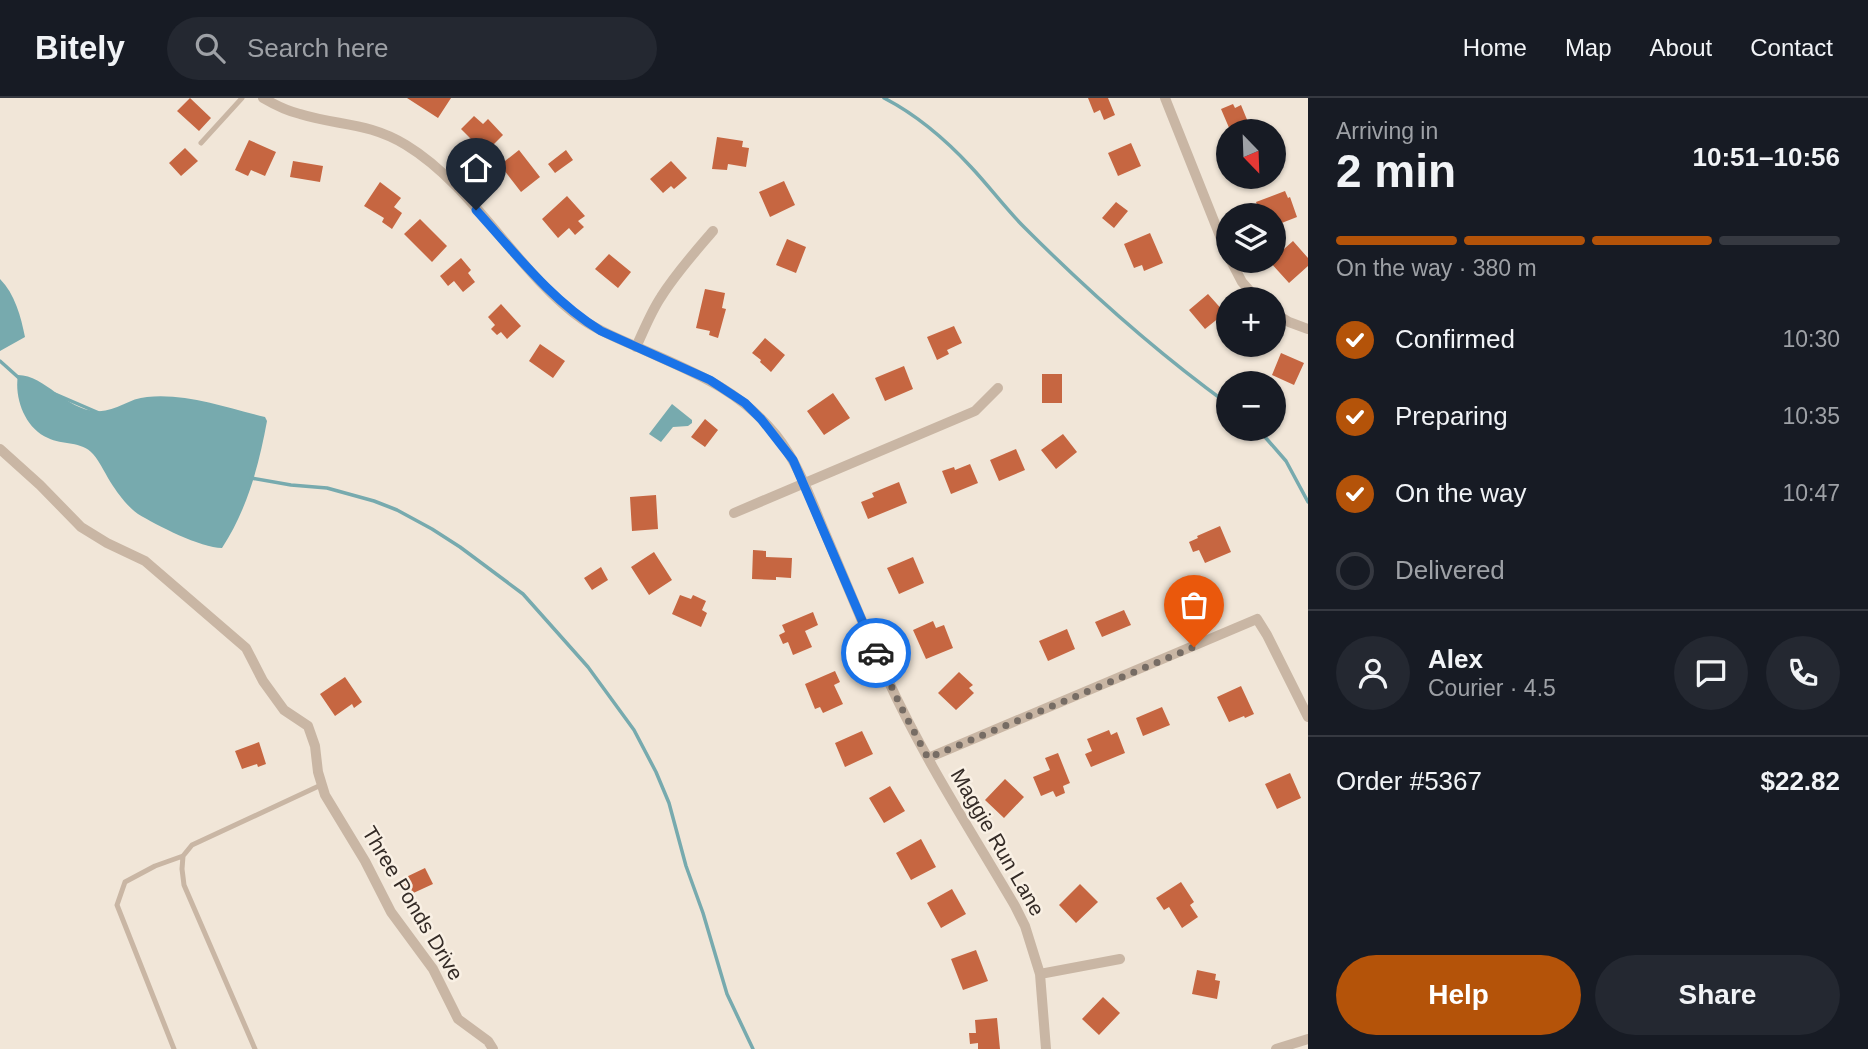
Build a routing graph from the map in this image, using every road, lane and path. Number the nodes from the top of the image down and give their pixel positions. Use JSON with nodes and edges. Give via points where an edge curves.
{"nodes":[{"id":1,"x":242,"y":98,"type":"edge"},
{"id":2,"x":263,"y":98,"type":"edge"},
{"id":3,"x":1169,"y":99,"type":"edge"},
{"id":4,"x":201,"y":143,"type":"dead end"},
{"id":5,"x":1216,"y":224,"type":"edge"},
{"id":6,"x":713,"y":231,"type":"dead end"},
{"id":7,"x":1286,"y":319,"type":"edge"},
{"id":8,"x":1308,"y":329,"type":"edge"},
{"id":9,"x":636,"y":346,"type":"junction"},
{"id":10,"x":998,"y":388,"type":"dead end"},
{"id":11,"x":0,"y":449,"type":"edge"},
{"id":12,"x":804,"y":484,"type":"junction"},
{"id":13,"x":734,"y":513,"type":"dead end"},
{"id":14,"x":1308,"y":717,"type":"edge"},
{"id":15,"x":928,"y":758,"type":"junction"},
{"id":16,"x":322,"y":785,"type":"junction"},
{"id":17,"x":183,"y":856,"type":"junction"},
{"id":18,"x":1120,"y":959,"type":"dead end"},
{"id":19,"x":1040,"y":974,"type":"junction"},
{"id":20,"x":1308,"y":1040,"type":"edge"},
{"id":21,"x":174,"y":1049,"type":"edge"},
{"id":22,"x":255,"y":1049,"type":"edge"},
{"id":23,"x":493,"y":1049,"type":"edge"},
{"id":24,"x":1046,"y":1049,"type":"edge"},
{"id":25,"x":1276,"y":1049,"type":"edge"}],
"edges":[{"from":1,"to":4,"type":"lane"},
{"from":2,"to":9,"type":"street","name":"Maggie Run Lane","via":[[300,114],[381,132],[407,146],[442,173],[564,304],[601,331]]},
{"from":3,"to":5,"type":"street"},
{"from":6,"to":9,"type":"street","via":[[661,296]]},
{"from":7,"to":8,"type":"street"},
{"from":9,"to":12,"type":"street","name":"Maggie Run Lane","via":[[710,380],[745,403],[777,437]]},
{"from":10,"to":12,"type":"street","via":[[975,411]]},
{"from":11,"to":16,"type":"street","name":"Three Ponds Drive","via":[[81,527],[145,561],[246,648],[284,710],[308,726]]},
{"from":12,"to":13,"type":"street"},
{"from":12,"to":15,"type":"street","name":"Maggie Run Lane","via":[[887,677]]},
{"from":14,"to":15,"type":"street","via":[[1257,619]]},
{"from":15,"to":19,"type":"street","name":"Maggie Run Lane","via":[[1015,906]]},
{"from":16,"to":17,"type":"lane","via":[[191,845]]},
{"from":16,"to":23,"type":"street","name":"Three Ponds Drive","via":[[391,912],[433,969],[458,1019]]},
{"from":17,"to":21,"type":"lane","via":[[125,882],[117,905]]},
{"from":17,"to":22,"type":"lane","via":[[184,885]]},
{"from":18,"to":19,"type":"street"},
{"from":19,"to":24,"type":"street","name":"Maggie Run Lane"},
{"from":20,"to":25,"type":"street"}]}
